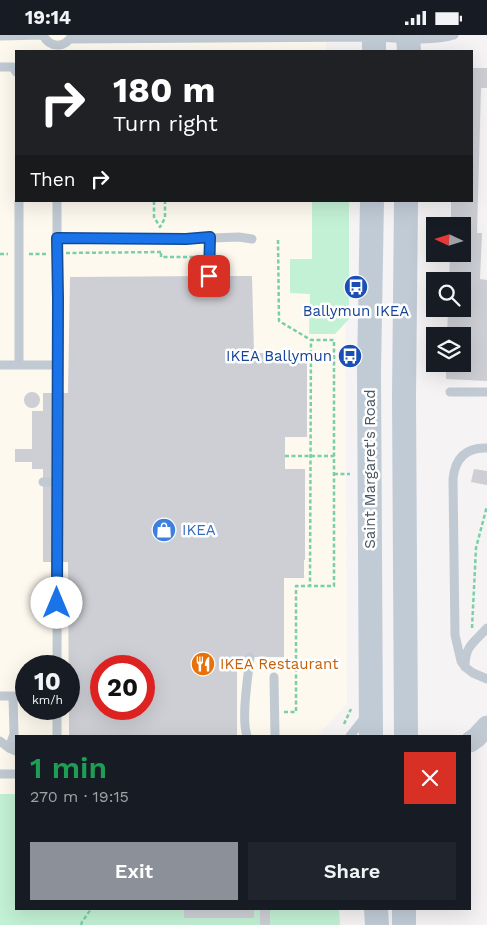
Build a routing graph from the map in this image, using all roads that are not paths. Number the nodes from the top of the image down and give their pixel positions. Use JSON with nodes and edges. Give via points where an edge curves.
{"nodes":[{"id":1,"x":43,"y":35,"type":"edge"},
{"id":2,"x":454,"y":35,"type":"edge"},
{"id":3,"x":0,"y":36,"type":"edge"},
{"id":4,"x":72,"y":37,"type":"edge"},
{"id":5,"x":374,"y":41,"type":"edge"},
{"id":6,"x":409,"y":41,"type":"edge"},
{"id":7,"x":57,"y":48,"type":"edge"},
{"id":8,"x":0,"y":67,"type":"edge"},
{"id":9,"x":15,"y":70,"type":"edge"},
{"id":10,"x":19,"y":202,"type":"edge"},
{"id":11,"x":57,"y":202,"type":"edge"},
{"id":12,"x":372,"y":202,"type":"edge"},
{"id":13,"x":406,"y":202,"type":"edge"},
{"id":14,"x":210,"y":237,"type":"junction"},
{"id":15,"x":57,"y":238,"type":"junction"},
{"id":16,"x":252,"y":239,"type":"dead end"},
{"id":17,"x":209,"y":276,"type":"dead end"},
{"id":18,"x":0,"y":365,"type":"edge"},
{"id":19,"x":19,"y":365,"type":"junction"},
{"id":20,"x":58,"y":365,"type":"junction"},
{"id":21,"x":450,"y":392,"type":"dead end"},
{"id":22,"x":487,"y":393,"type":"edge"},
{"id":23,"x":487,"y":448,"type":"edge"},
{"id":24,"x":43,"y":482,"type":"dead end"},
{"id":25,"x":58,"y":483,"type":"junction"},
{"id":26,"x":487,"y":629,"type":"edge"},
{"id":27,"x":57,"y":655,"type":"edge"},
{"id":28,"x":250,"y":657,"type":"dead end"},
{"id":29,"x":465,"y":667,"type":"junction"},
{"id":30,"x":274,"y":677,"type":"dead end"},
{"id":31,"x":487,"y":679,"type":"edge"},
{"id":32,"x":0,"y":696,"type":"edge"},
{"id":33,"x":371,"y":702,"type":"junction"},
{"id":34,"x":57,"y":720,"type":"edge"},
{"id":35,"x":487,"y":726,"type":"edge"},
{"id":36,"x":57,"y":735,"type":"edge"},
{"id":37,"x":247,"y":735,"type":"edge"},
{"id":38,"x":275,"y":735,"type":"edge"},
{"id":39,"x":351,"y":735,"type":"edge"},
{"id":40,"x":371,"y":735,"type":"edge"},
{"id":41,"x":406,"y":735,"type":"edge"},
{"id":42,"x":0,"y":741,"type":"edge"},
{"id":43,"x":471,"y":741,"type":"edge"},
{"id":44,"x":12,"y":749,"type":"edge"},
{"id":45,"x":0,"y":773,"type":"edge"},
{"id":46,"x":15,"y":774,"type":"edge"},
{"id":47,"x":376,"y":910,"type":"edge"},
{"id":48,"x":404,"y":910,"type":"edge"},
{"id":49,"x":377,"y":925,"type":"edge"},
{"id":50,"x":404,"y":925,"type":"edge"}],
"edges":[{"from":1,"to":3,"type":"lane"},
{"from":1,"to":7,"type":"lane"},
{"from":2,"to":6,"type":"lane"},
{"from":4,"to":5,"type":"lane"},
{"from":4,"to":7,"type":"lane"},
{"from":5,"to":6,"type":"lane"},
{"from":8,"to":9,"type":"lane","via":[[13,67]]},
{"from":10,"to":19,"type":"lane"},
{"from":11,"to":15,"type":"lane"},
{"from":12,"to":33,"type":"main road","name":"Saint Margaret's Road","via":[[369,372]]},
{"from":13,"to":41,"type":"main road"},
{"from":14,"to":15,"type":"lane"},
{"from":14,"to":16,"type":"lane"},
{"from":14,"to":17,"type":"lane"},
{"from":15,"to":20,"type":"lane"},
{"from":18,"to":19,"type":"lane"},
{"from":19,"to":20,"type":"lane"},
{"from":20,"to":25,"type":"lane"},
{"from":21,"to":22,"type":"lane"},
{"from":23,"to":29,"type":"lane","via":[[462,455],[456,463],[453,479],[455,635]]},
{"from":24,"to":25,"type":"lane"},
{"from":25,"to":27,"type":"lane"},
{"from":26,"to":29,"type":"lane","via":[[466,652]]},
{"from":28,"to":37,"type":"lane","via":[[245,712]]},
{"from":29,"to":31,"type":"lane"},
{"from":30,"to":38,"type":"lane"},
{"from":32,"to":44,"type":"lane","via":[[13,696]]},
{"from":33,"to":39,"type":"lane","via":[[363,720]]},
{"from":33,"to":40,"type":"main road","name":"Saint Margaret's Road"},
{"from":34,"to":36,"type":"lane"},
{"from":35,"to":43,"type":"street"},
{"from":42,"to":44,"type":"lane"},
{"from":45,"to":46,"type":"lane"},
{"from":47,"to":49,"type":"main road"},
{"from":48,"to":50,"type":"main road"}]}
